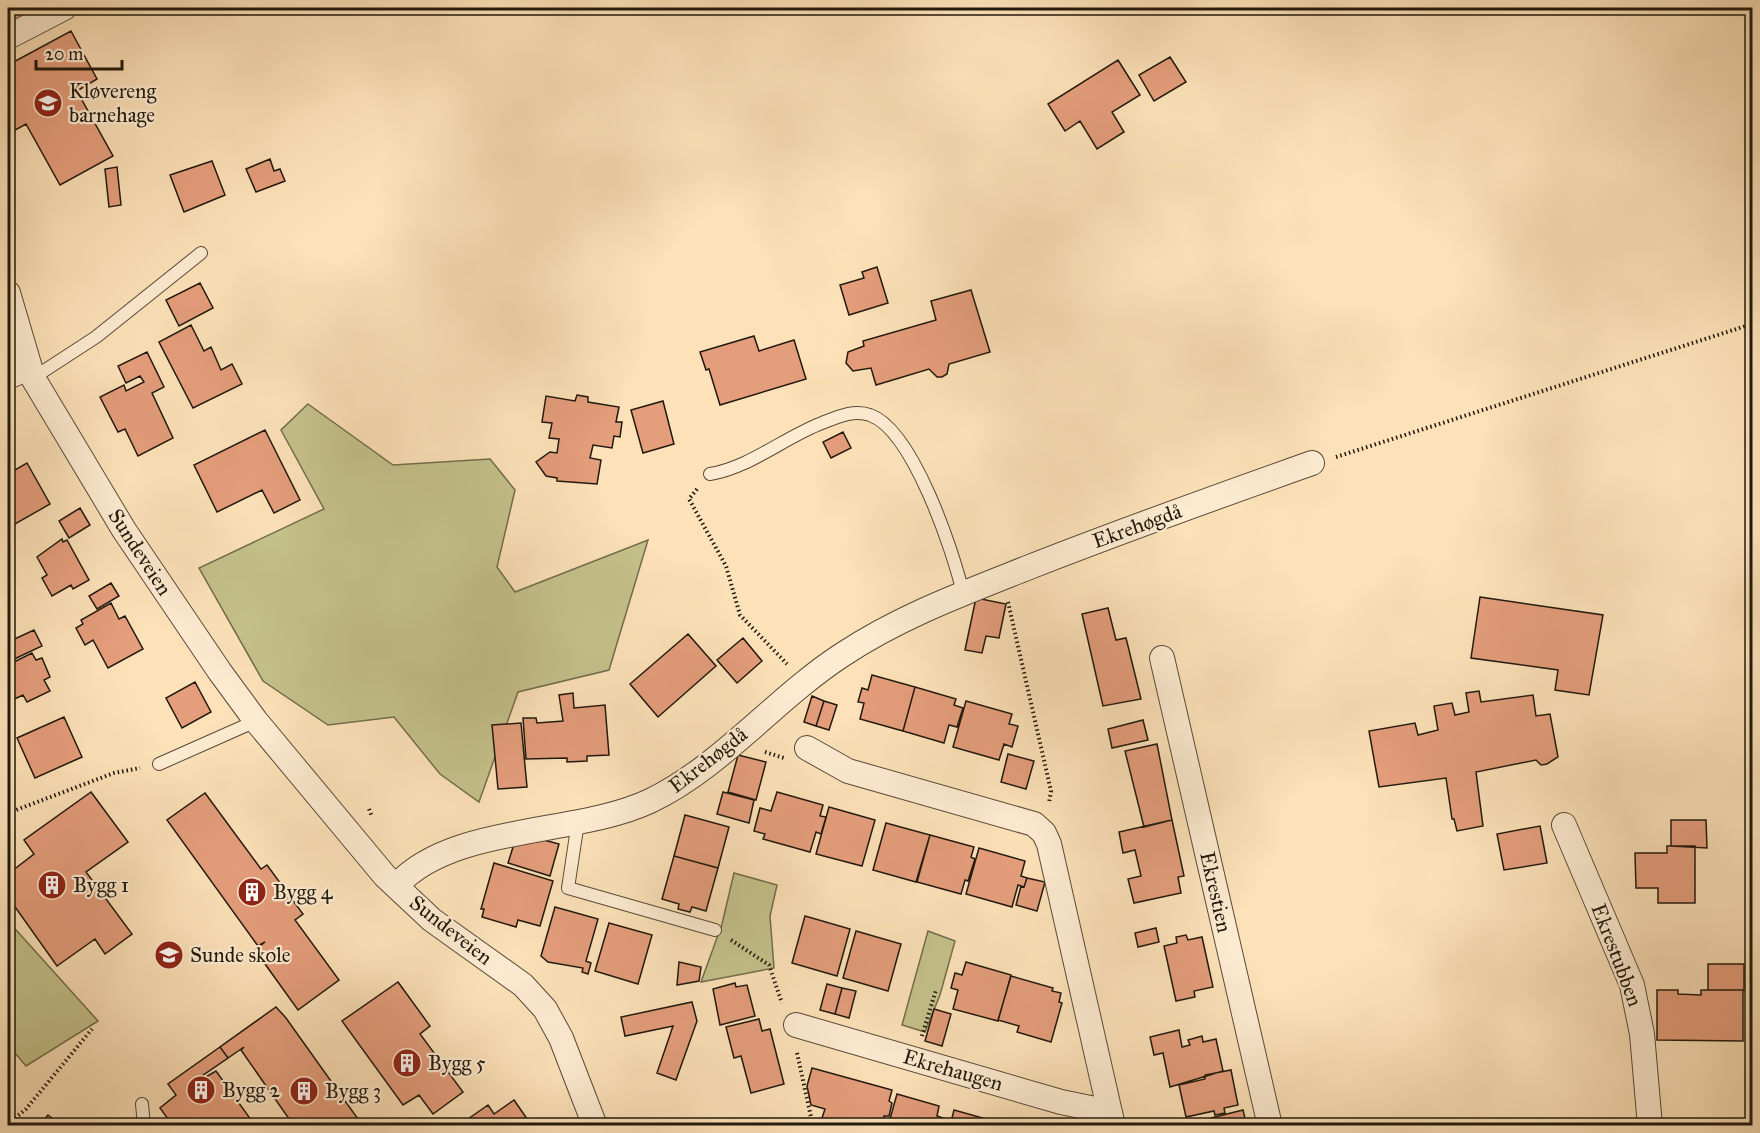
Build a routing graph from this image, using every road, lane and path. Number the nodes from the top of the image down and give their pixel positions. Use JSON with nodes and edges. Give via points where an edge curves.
{"nodes":[{"id":1,"x":64,"y":8,"type":"edge"},
{"id":2,"x":8,"y":37,"type":"edge"},
{"id":3,"x":201,"y":253,"type":"dead end"},
{"id":4,"x":8,"y":293,"type":"edge"},
{"id":5,"x":1752,"y":324,"type":"edge"},
{"id":6,"x":23,"y":374,"type":"edge"},
{"id":7,"x":1312,"y":464,"type":"joint"},
{"id":8,"x":710,"y":474,"type":"joint"},
{"id":9,"x":1000,"y":579,"type":"junction"},
{"id":10,"x":963,"y":593,"type":"junction"},
{"id":11,"x":1162,"y":658,"type":"dead end"},
{"id":12,"x":804,"y":682,"type":"junction"},
{"id":13,"x":256,"y":721,"type":"junction"},
{"id":14,"x":733,"y":742,"type":"junction"},
{"id":15,"x":807,"y":748,"type":"joint"},
{"id":16,"x":159,"y":765,"type":"joint"},
{"id":17,"x":8,"y":813,"type":"edge"},
{"id":18,"x":578,"y":822,"type":"junction"},
{"id":19,"x":1564,"y":825,"type":"dead end"},
{"id":20,"x":1044,"y":833,"type":"junction"},
{"id":21,"x":396,"y":886,"type":"junction"},
{"id":22,"x":716,"y":930,"type":"dead end"},
{"id":23,"x":936,"y":990,"type":"dead end"},
{"id":24,"x":796,"y":1025,"type":"dead end"},
{"id":25,"x":92,"y":1029,"type":"dead end"},
{"id":26,"x":905,"y":1056,"type":"junction"},
{"id":27,"x":142,"y":1104,"type":"dead end"},
{"id":28,"x":1112,"y":1119,"type":"edge"},
{"id":29,"x":8,"y":1124,"type":"edge"},
{"id":30,"x":144,"y":1125,"type":"edge"},
{"id":31,"x":595,"y":1125,"type":"edge"},
{"id":32,"x":1270,"y":1125,"type":"edge"},
{"id":33,"x":1650,"y":1125,"type":"edge"}],
"edges":[{"from":1,"to":2,"type":"street"},
{"from":3,"to":6,"type":"lane","via":[[96,337]]},
{"from":4,"to":6,"type":"street","name":"Sundeveien"},
{"from":5,"to":7,"type":"path"},
{"from":6,"to":13,"type":"street","name":"Sundeveien","via":[[124,530]]},
{"from":7,"to":9,"type":"street","name":"Ekrehøgdå","via":[[1118,532]]},
{"from":8,"to":10,"type":"lane","via":[[820,423],[859,412],[886,423],[923,483],[950,545]]},
{"from":8,"to":12,"type":"path","via":[[689,499],[726,566],[740,615]]},
{"from":9,"to":10,"type":"street","name":"Ekrehøgdå"},
{"from":9,"to":20,"type":"path","via":[[1051,791]]},
{"from":10,"to":12,"type":"street","name":"Ekrehøgdå","via":[[928,607],[842,654]]},
{"from":11,"to":32,"type":"street","name":"Ekrestien"},
{"from":12,"to":14,"type":"street","name":"Ekrehøgdå"},
{"from":13,"to":16,"type":"lane"},
{"from":13,"to":21,"type":"street","name":"Sundeveien"},
{"from":14,"to":15,"type":"path","via":[[786,759]]},
{"from":14,"to":18,"type":"street","name":"Ekrehøgdå","via":[[676,788],[646,803]]},
{"from":15,"to":20,"type":"street","via":[[848,771],[1034,824]]},
{"from":16,"to":17,"type":"path","via":[[114,773]]},
{"from":18,"to":21,"type":"street","name":"Ekrehøgdå","via":[[458,847],[409,871]]},
{"from":18,"to":22,"type":"lane","via":[[568,888]]},
{"from":19,"to":33,"type":"street","name":"Ekrestubben","via":[[1632,985],[1642,1034]]},
{"from":20,"to":28,"type":"street"},
{"from":21,"to":31,"type":"street","name":"Sundeveien","via":[[432,920],[523,985],[545,1009],[561,1038]]},
{"from":23,"to":26,"type":"path","via":[[920,1042],[910,1039]]},
{"from":24,"to":26,"type":"street","name":"Ekrehaugen"},
{"from":25,"to":29,"type":"path","via":[[26,1109]]},
{"from":26,"to":28,"type":"street","name":"Ekrehaugen"},
{"from":27,"to":30,"type":"lane"}]}
